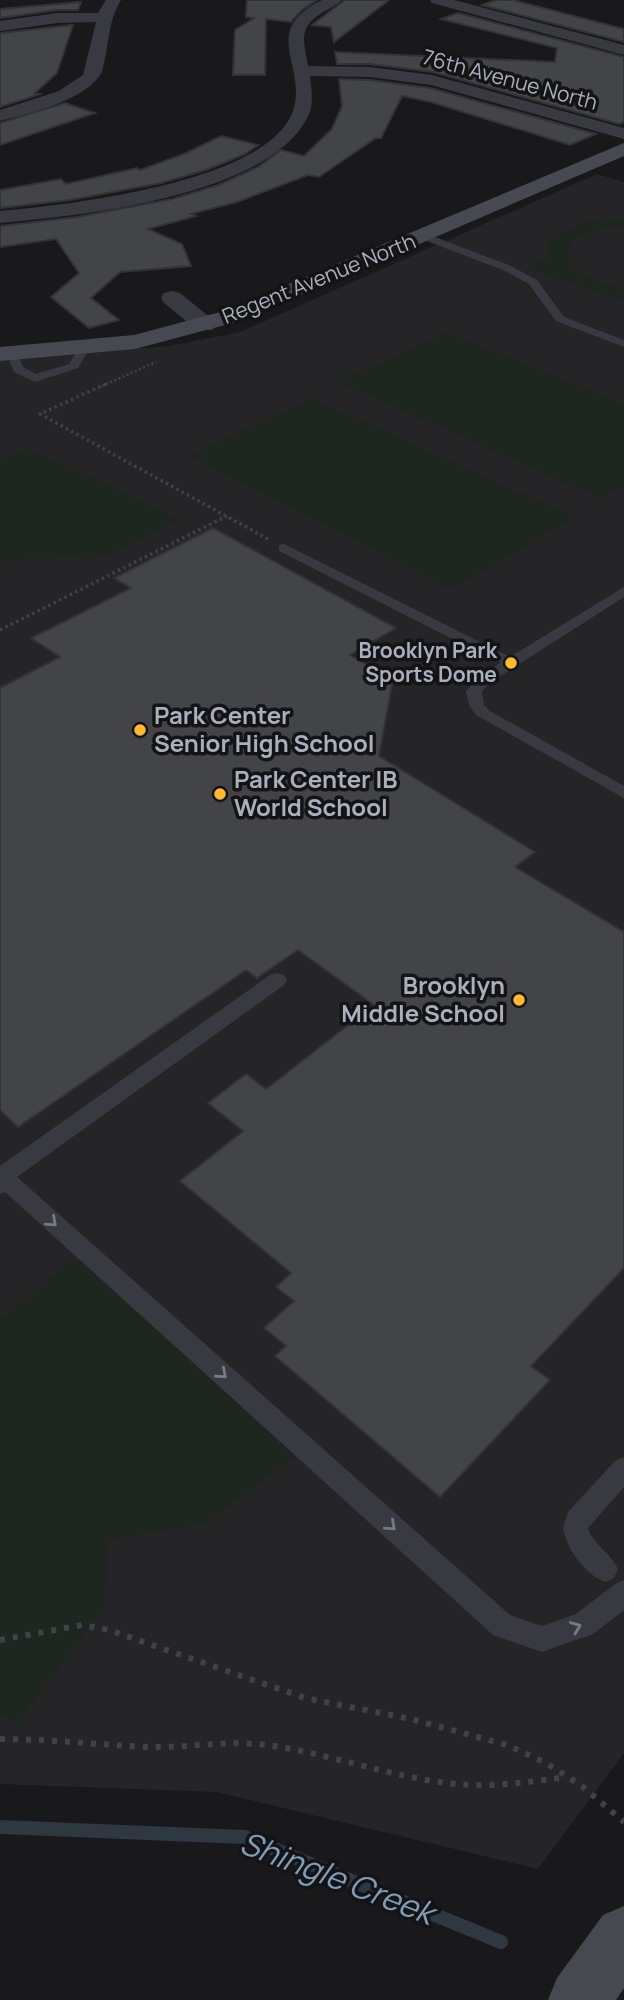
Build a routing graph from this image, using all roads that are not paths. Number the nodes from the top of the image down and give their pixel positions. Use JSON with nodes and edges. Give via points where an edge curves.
{"nodes":[{"id":1,"x":114,"y":0,"type":"edge"},
{"id":2,"x":335,"y":0,"type":"edge"},
{"id":3,"x":438,"y":0,"type":"edge"},
{"id":4,"x":104,"y":17,"type":"junction"},
{"id":5,"x":0,"y":26,"type":"edge"},
{"id":6,"x":624,"y":50,"type":"edge"},
{"id":7,"x":300,"y":71,"type":"junction"},
{"id":8,"x":0,"y":116,"type":"edge"},
{"id":9,"x":624,"y":134,"type":"edge"},
{"id":10,"x":624,"y":149,"type":"edge"},
{"id":11,"x":0,"y":216,"type":"edge"},
{"id":12,"x":423,"y":236,"type":"junction"},
{"id":13,"x":172,"y":298,"type":"dead end"},
{"id":14,"x":197,"y":328,"type":"junction"},
{"id":15,"x":624,"y":344,"type":"edge"},
{"id":16,"x":7,"y":354,"type":"edge"},
{"id":17,"x":284,"y":548,"type":"road end"},
{"id":18,"x":624,"y":591,"type":"edge"},
{"id":19,"x":511,"y":663,"type":"junction"},
{"id":20,"x":624,"y":793,"type":"edge"},
{"id":21,"x":277,"y":980,"type":"dead end"},
{"id":22,"x":1,"y":1180,"type":"edge"},
{"id":23,"x":624,"y":1469,"type":"edge"},
{"id":24,"x":605,"y":1569,"type":"dead end"},
{"id":25,"x":624,"y":1593,"type":"edge"},
{"id":26,"x":624,"y":1936,"type":"edge"},
{"id":27,"x":579,"y":2000,"type":"edge"}],
"edges":[{"from":1,"to":4,"type":"street"},
{"from":2,"to":7,"type":"street","via":[[309,15],[298,29]]},
{"from":3,"to":6,"type":"street"},
{"from":4,"to":5,"type":"street"},
{"from":4,"to":8,"type":"street","via":[[90,78],[65,95]]},
{"from":7,"to":9,"type":"street","name":"76th Avenue North","via":[[370,72],[432,80]]},
{"from":7,"to":11,"type":"street","via":[[298,118],[275,144],[247,162],[217,176],[127,201]]},
{"from":10,"to":12,"type":"street","name":"Regent Avenue North"},
{"from":12,"to":14,"type":"street","name":"Regent Avenue North","via":[[271,302]]},
{"from":12,"to":15,"type":"lane","via":[[507,268],[533,282],[560,319]]},
{"from":13,"to":14,"type":"street"},
{"from":14,"to":16,"type":"street","name":"Regent Avenue North","via":[[135,342]]},
{"from":17,"to":19,"type":"lane"},
{"from":18,"to":19,"type":"lane"},
{"from":19,"to":20,"type":"lane","via":[[474,691],[479,710]]},
{"from":21,"to":22,"type":"lane"},
{"from":22,"to":25,"type":"lane","one_way":true,"via":[[502,1626],[542,1639],[584,1626]]},
{"from":23,"to":24,"type":"lane","via":[[574,1529]]},
{"from":26,"to":27,"type":"street"}]}
